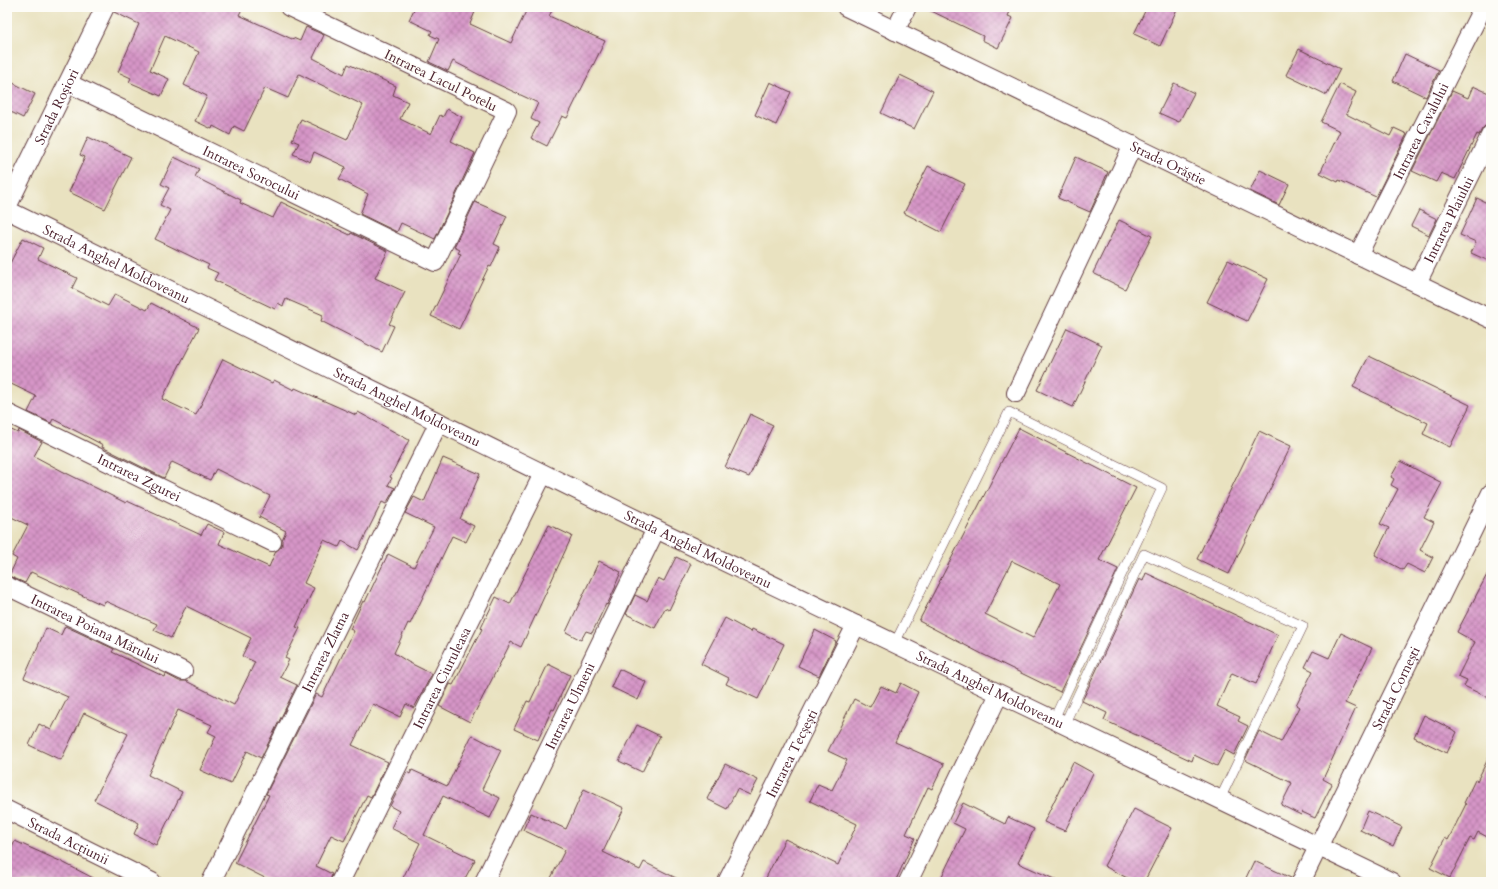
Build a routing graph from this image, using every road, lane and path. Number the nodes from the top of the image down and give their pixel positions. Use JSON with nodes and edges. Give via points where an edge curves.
{"nodes":[{"id":1,"x":105,"y":7,"type":"edge"},
{"id":2,"x":289,"y":7,"type":"edge"},
{"id":3,"x":846,"y":7,"type":"edge"},
{"id":4,"x":907,"y":7,"type":"edge"},
{"id":5,"x":1483,"y":7,"type":"edge"},
{"id":6,"x":895,"y":31,"type":"junction"},
{"id":7,"x":68,"y":83,"type":"junction"},
{"id":8,"x":1491,"y":134,"type":"edge"},
{"id":9,"x":1133,"y":145,"type":"junction"},
{"id":10,"x":7,"y":208,"type":"edge"},
{"id":11,"x":1358,"y":255,"type":"junction"},
{"id":12,"x":435,"y":262,"type":"joint"},
{"id":13,"x":1417,"y":283,"type":"junction"},
{"id":14,"x":1491,"y":319,"type":"edge"},
{"id":15,"x":1016,"y":393,"type":"dead end"},
{"id":16,"x":7,"y":413,"type":"edge"},
{"id":17,"x":439,"y":422,"type":"junction"},
{"id":18,"x":543,"y":474,"type":"junction"},
{"id":19,"x":1491,"y":493,"type":"edge"},
{"id":20,"x":656,"y":529,"type":"junction"},
{"id":21,"x":272,"y":542,"type":"dead end"},
{"id":22,"x":7,"y":586,"type":"edge"},
{"id":23,"x":856,"y":625,"type":"junction"},
{"id":24,"x":895,"y":643,"type":"junction"},
{"id":25,"x":183,"y":671,"type":"dead end"},
{"id":26,"x":999,"y":694,"type":"junction"},
{"id":27,"x":1059,"y":722,"type":"junction"},
{"id":28,"x":1220,"y":799,"type":"junction"},
{"id":29,"x":7,"y":810,"type":"edge"},
{"id":30,"x":1318,"y":847,"type":"junction"},
{"id":31,"x":140,"y":879,"type":"edge"},
{"id":32,"x":211,"y":882,"type":"edge"},
{"id":33,"x":340,"y":882,"type":"edge"},
{"id":34,"x":484,"y":882,"type":"edge"},
{"id":35,"x":727,"y":882,"type":"edge"},
{"id":36,"x":908,"y":882,"type":"edge"},
{"id":37,"x":1301,"y":882,"type":"edge"},
{"id":38,"x":1392,"y":882,"type":"edge"}],
"edges":[{"from":1,"to":7,"type":"street","name":"Strada Roșiori"},
{"from":2,"to":12,"type":"street","name":"Intrarea Lacul Potelu","via":[[507,111]]},
{"from":3,"to":6,"type":"street","name":"Strada Orăștie"},
{"from":4,"to":6,"type":"street"},
{"from":5,"to":11,"type":"street","name":"Intrarea Cavalului"},
{"from":6,"to":9,"type":"street","name":"Strada Orăștie"},
{"from":7,"to":10,"type":"street","name":"Strada Roșiori"},
{"from":7,"to":12,"type":"street","name":"Intrarea Sorocului"},
{"from":8,"to":13,"type":"street","name":"Intrarea Plaiului"},
{"from":9,"to":11,"type":"street","name":"Strada Orăștie"},
{"from":9,"to":15,"type":"street"},
{"from":10,"to":17,"type":"street","name":"Strada Anghel Moldoveanu"},
{"from":11,"to":13,"type":"street","name":"Strada Orăștie"},
{"from":13,"to":14,"type":"street","name":"Strada Orăștie"},
{"from":16,"to":21,"type":"street","name":"Intrarea Zgurei"},
{"from":17,"to":18,"type":"street","name":"Strada Anghel Moldoveanu"},
{"from":17,"to":32,"type":"street","name":"Intrarea Zlatna"},
{"from":18,"to":20,"type":"street","name":"Strada Anghel Moldoveanu"},
{"from":18,"to":33,"type":"street","name":"Intrarea Ciuruleasa"},
{"from":19,"to":30,"type":"street","name":"Strada Cornești"},
{"from":20,"to":23,"type":"street","name":"Strada Anghel Moldoveanu"},
{"from":20,"to":34,"type":"street","name":"Intrarea Ulmeni"},
{"from":22,"to":25,"type":"street","name":"Intrarea Poiana Mărului"},
{"from":23,"to":24,"type":"street","name":"Strada Anghel Moldoveanu"},
{"from":23,"to":35,"type":"street","name":"Intrarea Tecșești"},
{"from":24,"to":26,"type":"street","name":"Strada Anghel Moldoveanu"},
{"from":24,"to":27,"type":"lane","via":[[1010,412],[1162,488]]},
{"from":26,"to":27,"type":"street","name":"Strada Anghel Moldoveanu"},
{"from":26,"to":36,"type":"street"},
{"from":27,"to":28,"type":"street","name":"Strada Anghel Moldoveanu"},
{"from":27,"to":28,"type":"lane","via":[[1144,554],[1303,626]]},
{"from":28,"to":30,"type":"street","name":"Strada Anghel Moldoveanu"},
{"from":29,"to":31,"type":"street","name":"Strada Acțiunii"},
{"from":30,"to":37,"type":"street","name":"Strada Cornești"},
{"from":30,"to":38,"type":"street","name":"Strada Anghel Moldoveanu"}]}
